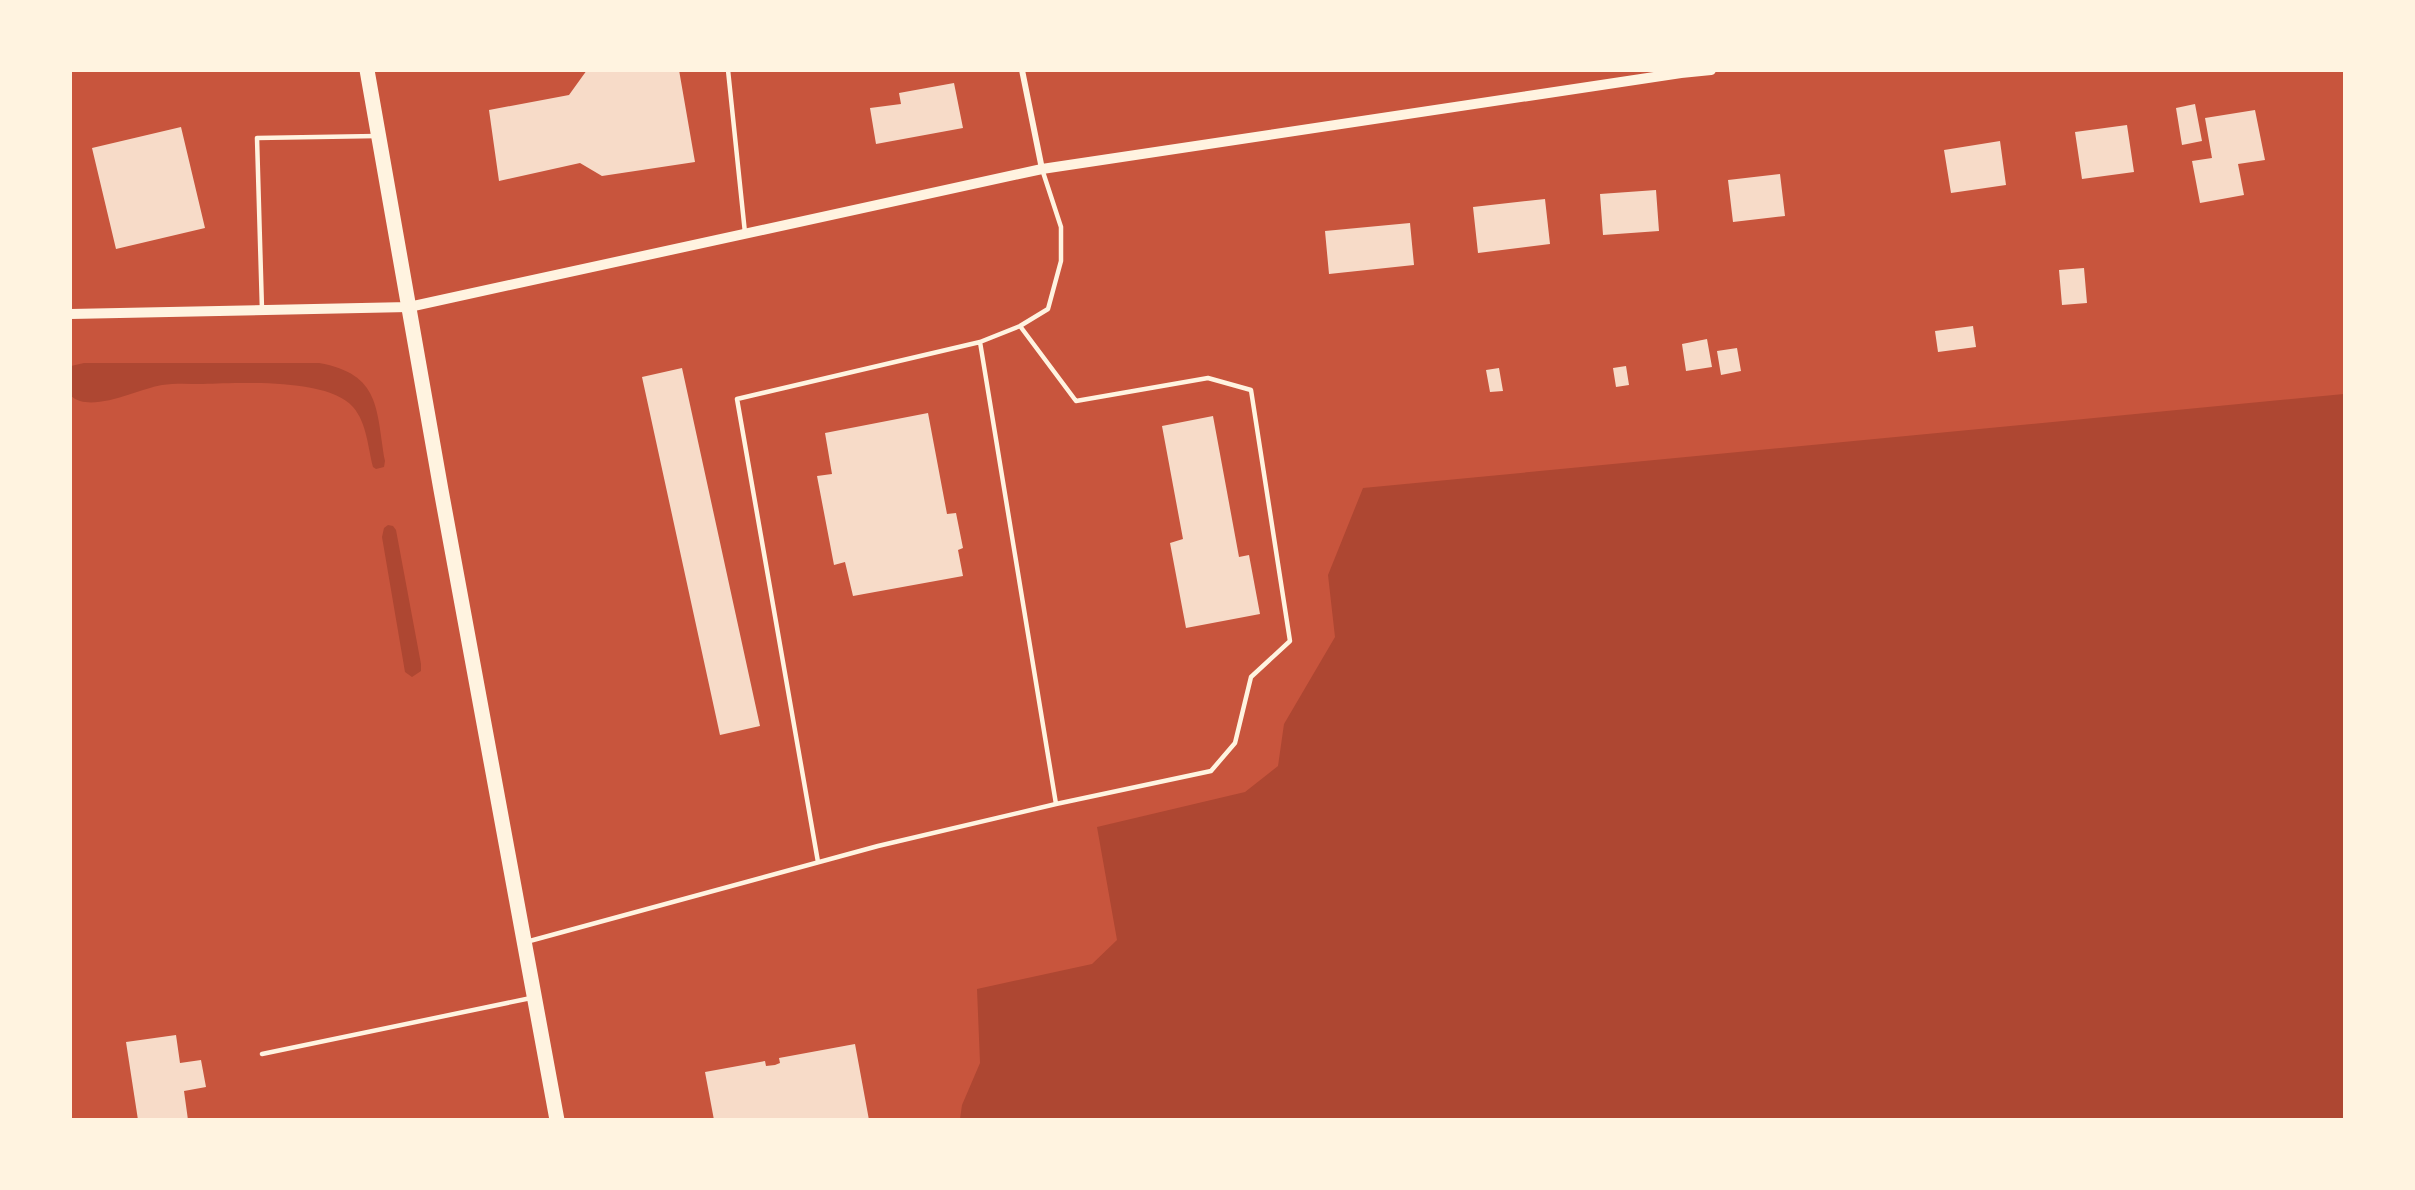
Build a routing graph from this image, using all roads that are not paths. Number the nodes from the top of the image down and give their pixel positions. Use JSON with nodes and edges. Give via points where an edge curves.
{"nodes":[{"id":1,"x":367,"y":70,"type":"edge"},
{"id":2,"x":728,"y":70,"type":"edge"},
{"id":3,"x":1022,"y":70,"type":"edge"},
{"id":4,"x":1711,"y":70,"type":"edge"},
{"id":5,"x":379,"y":136,"type":"junction"},
{"id":6,"x":1042,"y":169,"type":"junction"},
{"id":7,"x":745,"y":233,"type":"junction"},
{"id":8,"x":409,"y":307,"type":"junction"},
{"id":9,"x":262,"y":310,"type":"junction"},
{"id":10,"x":70,"y":314,"type":"edge"},
{"id":11,"x":1020,"y":326,"type":"junction"},
{"id":12,"x":980,"y":342,"type":"junction"},
{"id":13,"x":1056,"y":804,"type":"junction"},
{"id":14,"x":818,"y":862,"type":"junction"},
{"id":15,"x":524,"y":942,"type":"junction"},
{"id":16,"x":533,"y":998,"type":"junction"},
{"id":17,"x":262,"y":1054,"type":"dead end"},
{"id":18,"x":557,"y":1119,"type":"edge"}],
"edges":[{"from":1,"to":5,"type":"main road"},
{"from":2,"to":7,"type":"lane"},
{"from":3,"to":6,"type":"street"},
{"from":4,"to":6,"type":"street"},
{"from":5,"to":8,"type":"main road"},
{"from":5,"to":9,"type":"lane","via":[[257,138]]},
{"from":6,"to":7,"type":"street"},
{"from":6,"to":11,"type":"lane","via":[[1061,227],[1061,261],[1048,309]]},
{"from":7,"to":8,"type":"street"},
{"from":8,"to":9,"type":"street"},
{"from":8,"to":15,"type":"main road"},
{"from":9,"to":10,"type":"street"},
{"from":11,"to":12,"type":"lane"},
{"from":11,"to":13,"type":"lane","via":[[1076,401],[1208,378],[1251,390],[1290,641],[1251,677],[1235,743],[1211,771]]},
{"from":12,"to":13,"type":"lane"},
{"from":12,"to":14,"type":"lane","via":[[737,399]]},
{"from":13,"to":14,"type":"lane"},
{"from":14,"to":15,"type":"lane"},
{"from":15,"to":16,"type":"main road"},
{"from":16,"to":17,"type":"lane"},
{"from":16,"to":18,"type":"main road"}]}
